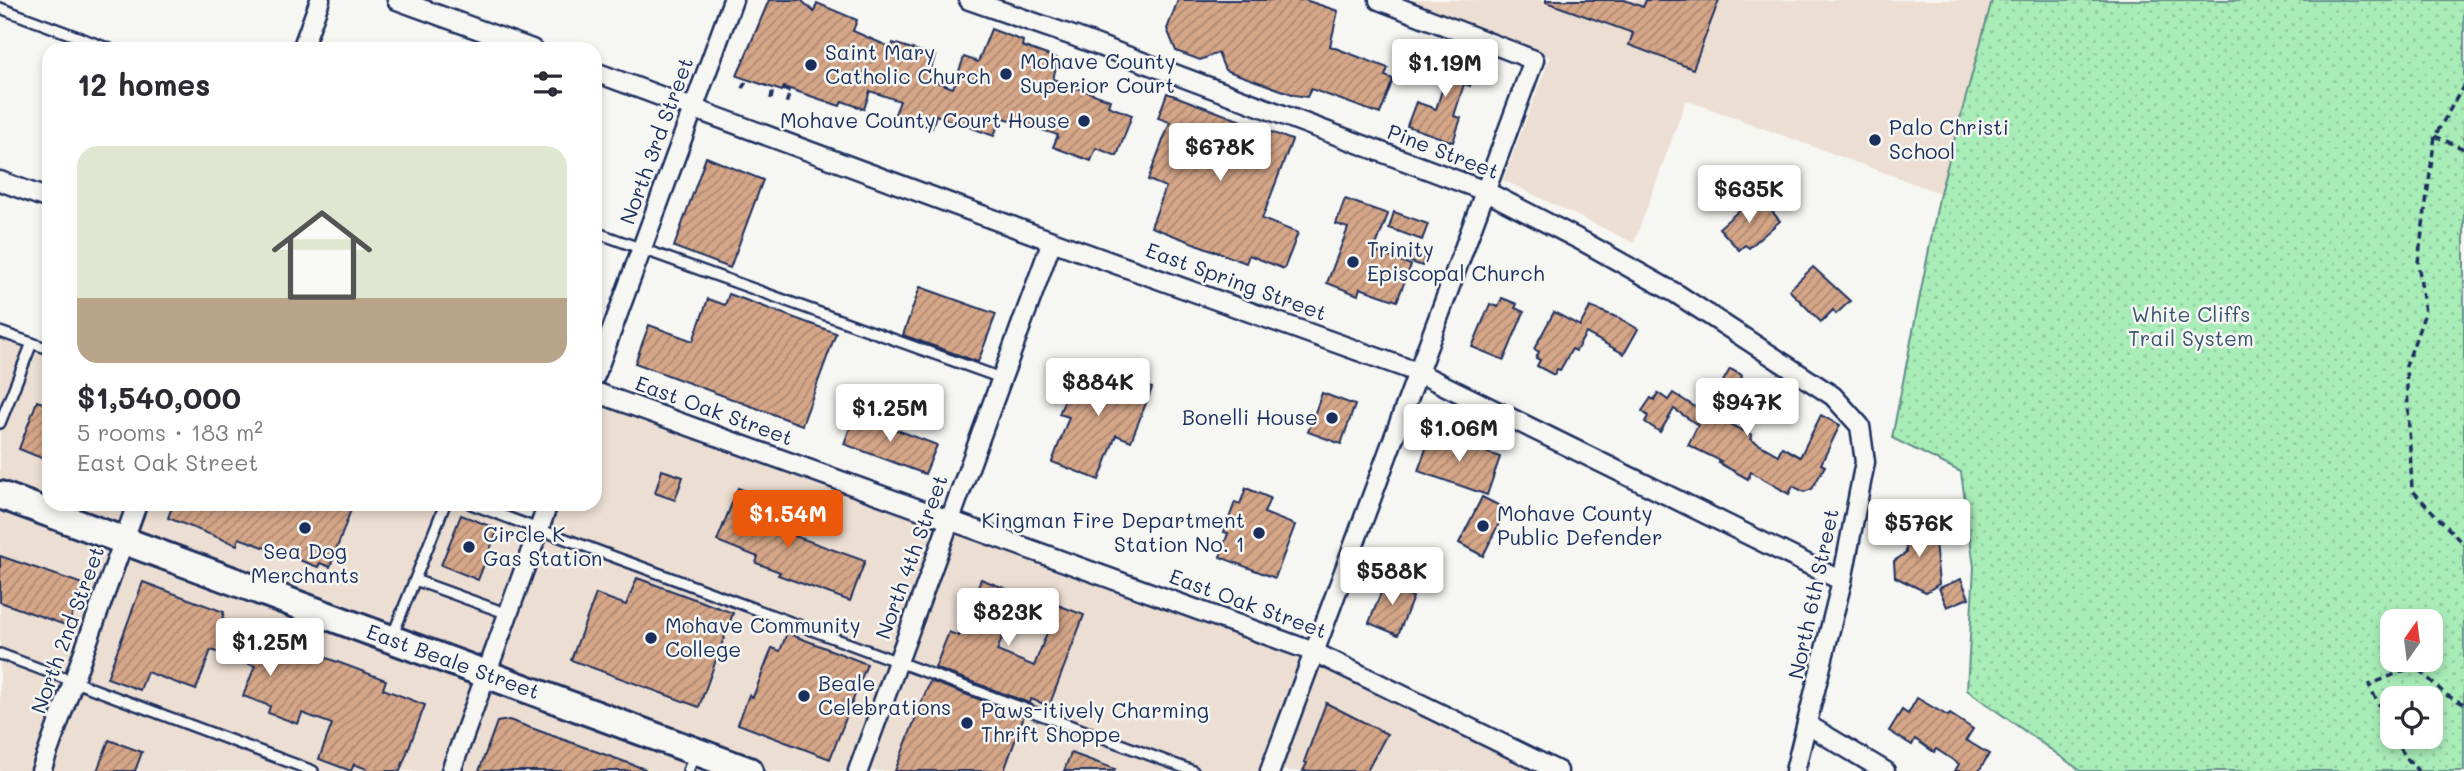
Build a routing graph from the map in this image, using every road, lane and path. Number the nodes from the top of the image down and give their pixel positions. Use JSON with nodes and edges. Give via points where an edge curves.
{"nodes":[{"id":1,"x":320,"y":0,"type":"edge"},
{"id":2,"x":397,"y":0,"type":"edge"},
{"id":3,"x":733,"y":0,"type":"edge"},
{"id":4,"x":969,"y":0,"type":"edge"},
{"id":5,"x":1379,"y":0,"type":"edge"},
{"id":6,"x":0,"y":8,"type":"edge"},
{"id":7,"x":91,"y":42,"type":"edge"},
{"id":8,"x":305,"y":42,"type":"edge"},
{"id":9,"x":513,"y":42,"type":"edge"},
{"id":10,"x":602,"y":75,"type":"edge"},
{"id":11,"x":748,"y":79,"type":"dead end"},
{"id":12,"x":2464,"y":85,"type":"edge"},
{"id":13,"x":742,"y":88,"type":"dead end"},
{"id":14,"x":773,"y":88,"type":"dead end"},
{"id":15,"x":783,"y":89,"type":"dead end"},
{"id":16,"x":771,"y":99,"type":"dead end"},
{"id":17,"x":786,"y":104,"type":"dead end"},
{"id":18,"x":694,"y":108,"type":"junction"},
{"id":19,"x":2434,"y":136,"type":"junction"},
{"id":20,"x":2464,"y":149,"type":"edge"},
{"id":21,"x":0,"y":181,"type":"edge"},
{"id":22,"x":1485,"y":191,"type":"junction"},
{"id":23,"x":42,"y":196,"type":"edge"},
{"id":24,"x":602,"y":235,"type":"edge"},
{"id":25,"x":1052,"y":241,"type":"junction"},
{"id":26,"x":642,"y":250,"type":"junction"},
{"id":27,"x":0,"y":332,"type":"edge"},
{"id":28,"x":32,"y":343,"type":"junction"},
{"id":29,"x":42,"y":347,"type":"edge"},
{"id":30,"x":602,"y":357,"type":"edge"},
{"id":31,"x":1418,"y":372,"type":"junction"},
{"id":32,"x":1001,"y":378,"type":"junction"},
{"id":33,"x":602,"y":395,"type":"edge"},
{"id":34,"x":0,"y":423,"type":"edge"},
{"id":35,"x":1860,"y":426,"type":"joint"},
{"id":36,"x":0,"y":495,"type":"edge"},
{"id":37,"x":42,"y":511,"type":"edge"},
{"id":38,"x":43,"y":511,"type":"edge"},
{"id":39,"x":135,"y":511,"type":"edge"},
{"id":40,"x":442,"y":511,"type":"edge"},
{"id":41,"x":490,"y":511,"type":"edge"},
{"id":42,"x":545,"y":511,"type":"edge"},
{"id":43,"x":950,"y":521,"type":"junction"},
{"id":44,"x":539,"y":529,"type":"junction"},
{"id":45,"x":124,"y":541,"type":"junction"},
{"id":46,"x":2464,"y":545,"type":"edge"},
{"id":47,"x":415,"y":580,"type":"junction"},
{"id":48,"x":1842,"y":581,"type":"junction"},
{"id":49,"x":508,"y":614,"type":"junction"},
{"id":50,"x":391,"y":639,"type":"junction"},
{"id":51,"x":1314,"y":652,"type":"junction"},
{"id":52,"x":0,"y":654,"type":"edge"},
{"id":53,"x":898,"y":661,"type":"junction"},
{"id":54,"x":486,"y":674,"type":"junction"},
{"id":55,"x":74,"y":681,"type":"junction"},
{"id":56,"x":2436,"y":686,"type":"edge"},
{"id":57,"x":2443,"y":692,"type":"edge"},
{"id":58,"x":2464,"y":704,"type":"edge"},
{"id":59,"x":2380,"y":707,"type":"edge"},
{"id":60,"x":1808,"y":725,"type":"junction"},
{"id":61,"x":2401,"y":749,"type":"edge"},
{"id":62,"x":692,"y":761,"type":"edge"},
{"id":63,"x":41,"y":771,"type":"edge"},
{"id":64,"x":313,"y":771,"type":"edge"},
{"id":65,"x":451,"y":771,"type":"edge"},
{"id":66,"x":749,"y":771,"type":"edge"},
{"id":67,"x":858,"y":771,"type":"edge"},
{"id":68,"x":1193,"y":771,"type":"edge"},
{"id":69,"x":1270,"y":771,"type":"edge"},
{"id":70,"x":1558,"y":771,"type":"edge"},
{"id":71,"x":1795,"y":771,"type":"edge"},
{"id":72,"x":1885,"y":771,"type":"edge"},
{"id":73,"x":2418,"y":771,"type":"edge"}],
"edges":[{"from":1,"to":8,"type":"street"},
{"from":2,"to":9,"type":"street"},
{"from":3,"to":18,"type":"street","name":"North 3rd Street"},
{"from":4,"to":22,"type":"street","name":"Pine Street"},
{"from":5,"to":22,"type":"street","via":[[1534,60]]},
{"from":6,"to":7,"type":"lane"},
{"from":10,"to":18,"type":"street","name":"East Spring Street"},
{"from":11,"to":13,"type":"path"},
{"from":12,"to":19,"type":"path"},
{"from":14,"to":16,"type":"path"},
{"from":15,"to":17,"type":"path","via":[[790,92]]},
{"from":18,"to":25,"type":"street","name":"East Spring Street"},
{"from":18,"to":26,"type":"street","name":"North 3rd Street"},
{"from":19,"to":20,"type":"path"},
{"from":19,"to":46,"type":"path","via":[[2418,262],[2426,313],[2406,366],[2412,490]]},
{"from":21,"to":23,"type":"street"},
{"from":22,"to":31,"type":"street"},
{"from":22,"to":35,"type":"street","name":"Pine Street","via":[[1677,294],[1833,396]]},
{"from":24,"to":26,"type":"lane"},
{"from":25,"to":31,"type":"street","name":"East Spring Street"},
{"from":25,"to":32,"type":"street","name":"North 4th Street"},
{"from":26,"to":30,"type":"street","name":"North 3rd Street"},
{"from":26,"to":32,"type":"lane"},
{"from":27,"to":28,"type":"lane"},
{"from":28,"to":29,"type":"lane"},
{"from":28,"to":34,"type":"lane"},
{"from":31,"to":48,"type":"street","name":"East Spring Street"},
{"from":31,"to":51,"type":"street"},
{"from":32,"to":43,"type":"street","name":"North 4th Street"},
{"from":33,"to":43,"type":"street","name":"East Oak Street"},
{"from":35,"to":48,"type":"street","name":"North 6th Street","via":[[1865,462]]},
{"from":36,"to":37,"type":"main road","name":"East Beale Street"},
{"from":38,"to":45,"type":"main road","name":"East Beale Street"},
{"from":39,"to":45,"type":"street","name":"North 2nd Street"},
{"from":40,"to":47,"type":"lane"},
{"from":41,"to":44,"type":"lane"},
{"from":42,"to":44,"type":"street"},
{"from":43,"to":51,"type":"street","name":"East Oak Street"},
{"from":43,"to":53,"type":"street","name":"North 4th Street"},
{"from":44,"to":49,"type":"street"},
{"from":44,"to":53,"type":"lane"},
{"from":45,"to":50,"type":"main road","name":"East Beale Street"},
{"from":45,"to":55,"type":"street","name":"North 2nd Street"},
{"from":47,"to":49,"type":"lane"},
{"from":47,"to":50,"type":"lane"},
{"from":48,"to":60,"type":"street","name":"North 6th Street"},
{"from":49,"to":54,"type":"street"},
{"from":50,"to":54,"type":"main road","name":"East Beale Street"},
{"from":51,"to":69,"type":"street"},
{"from":51,"to":70,"type":"street","name":"East Oak Street"},
{"from":52,"to":55,"type":"lane"},
{"from":53,"to":67,"type":"street","name":"North 4th Street"},
{"from":53,"to":68,"type":"lane"},
{"from":54,"to":62,"type":"main road","name":"East Beale Street"},
{"from":54,"to":65,"type":"street"},
{"from":55,"to":63,"type":"street","name":"North 2nd Street"},
{"from":55,"to":64,"type":"lane"},
{"from":56,"to":59,"type":"path","via":[[2415,666],[2369,685]]},
{"from":57,"to":58,"type":"path"},
{"from":60,"to":71,"type":"street","name":"North 6th Street"},
{"from":60,"to":72,"type":"street"},
{"from":61,"to":73,"type":"path"},
{"from":62,"to":66,"type":"main road","name":"East Beale Street"}]}
